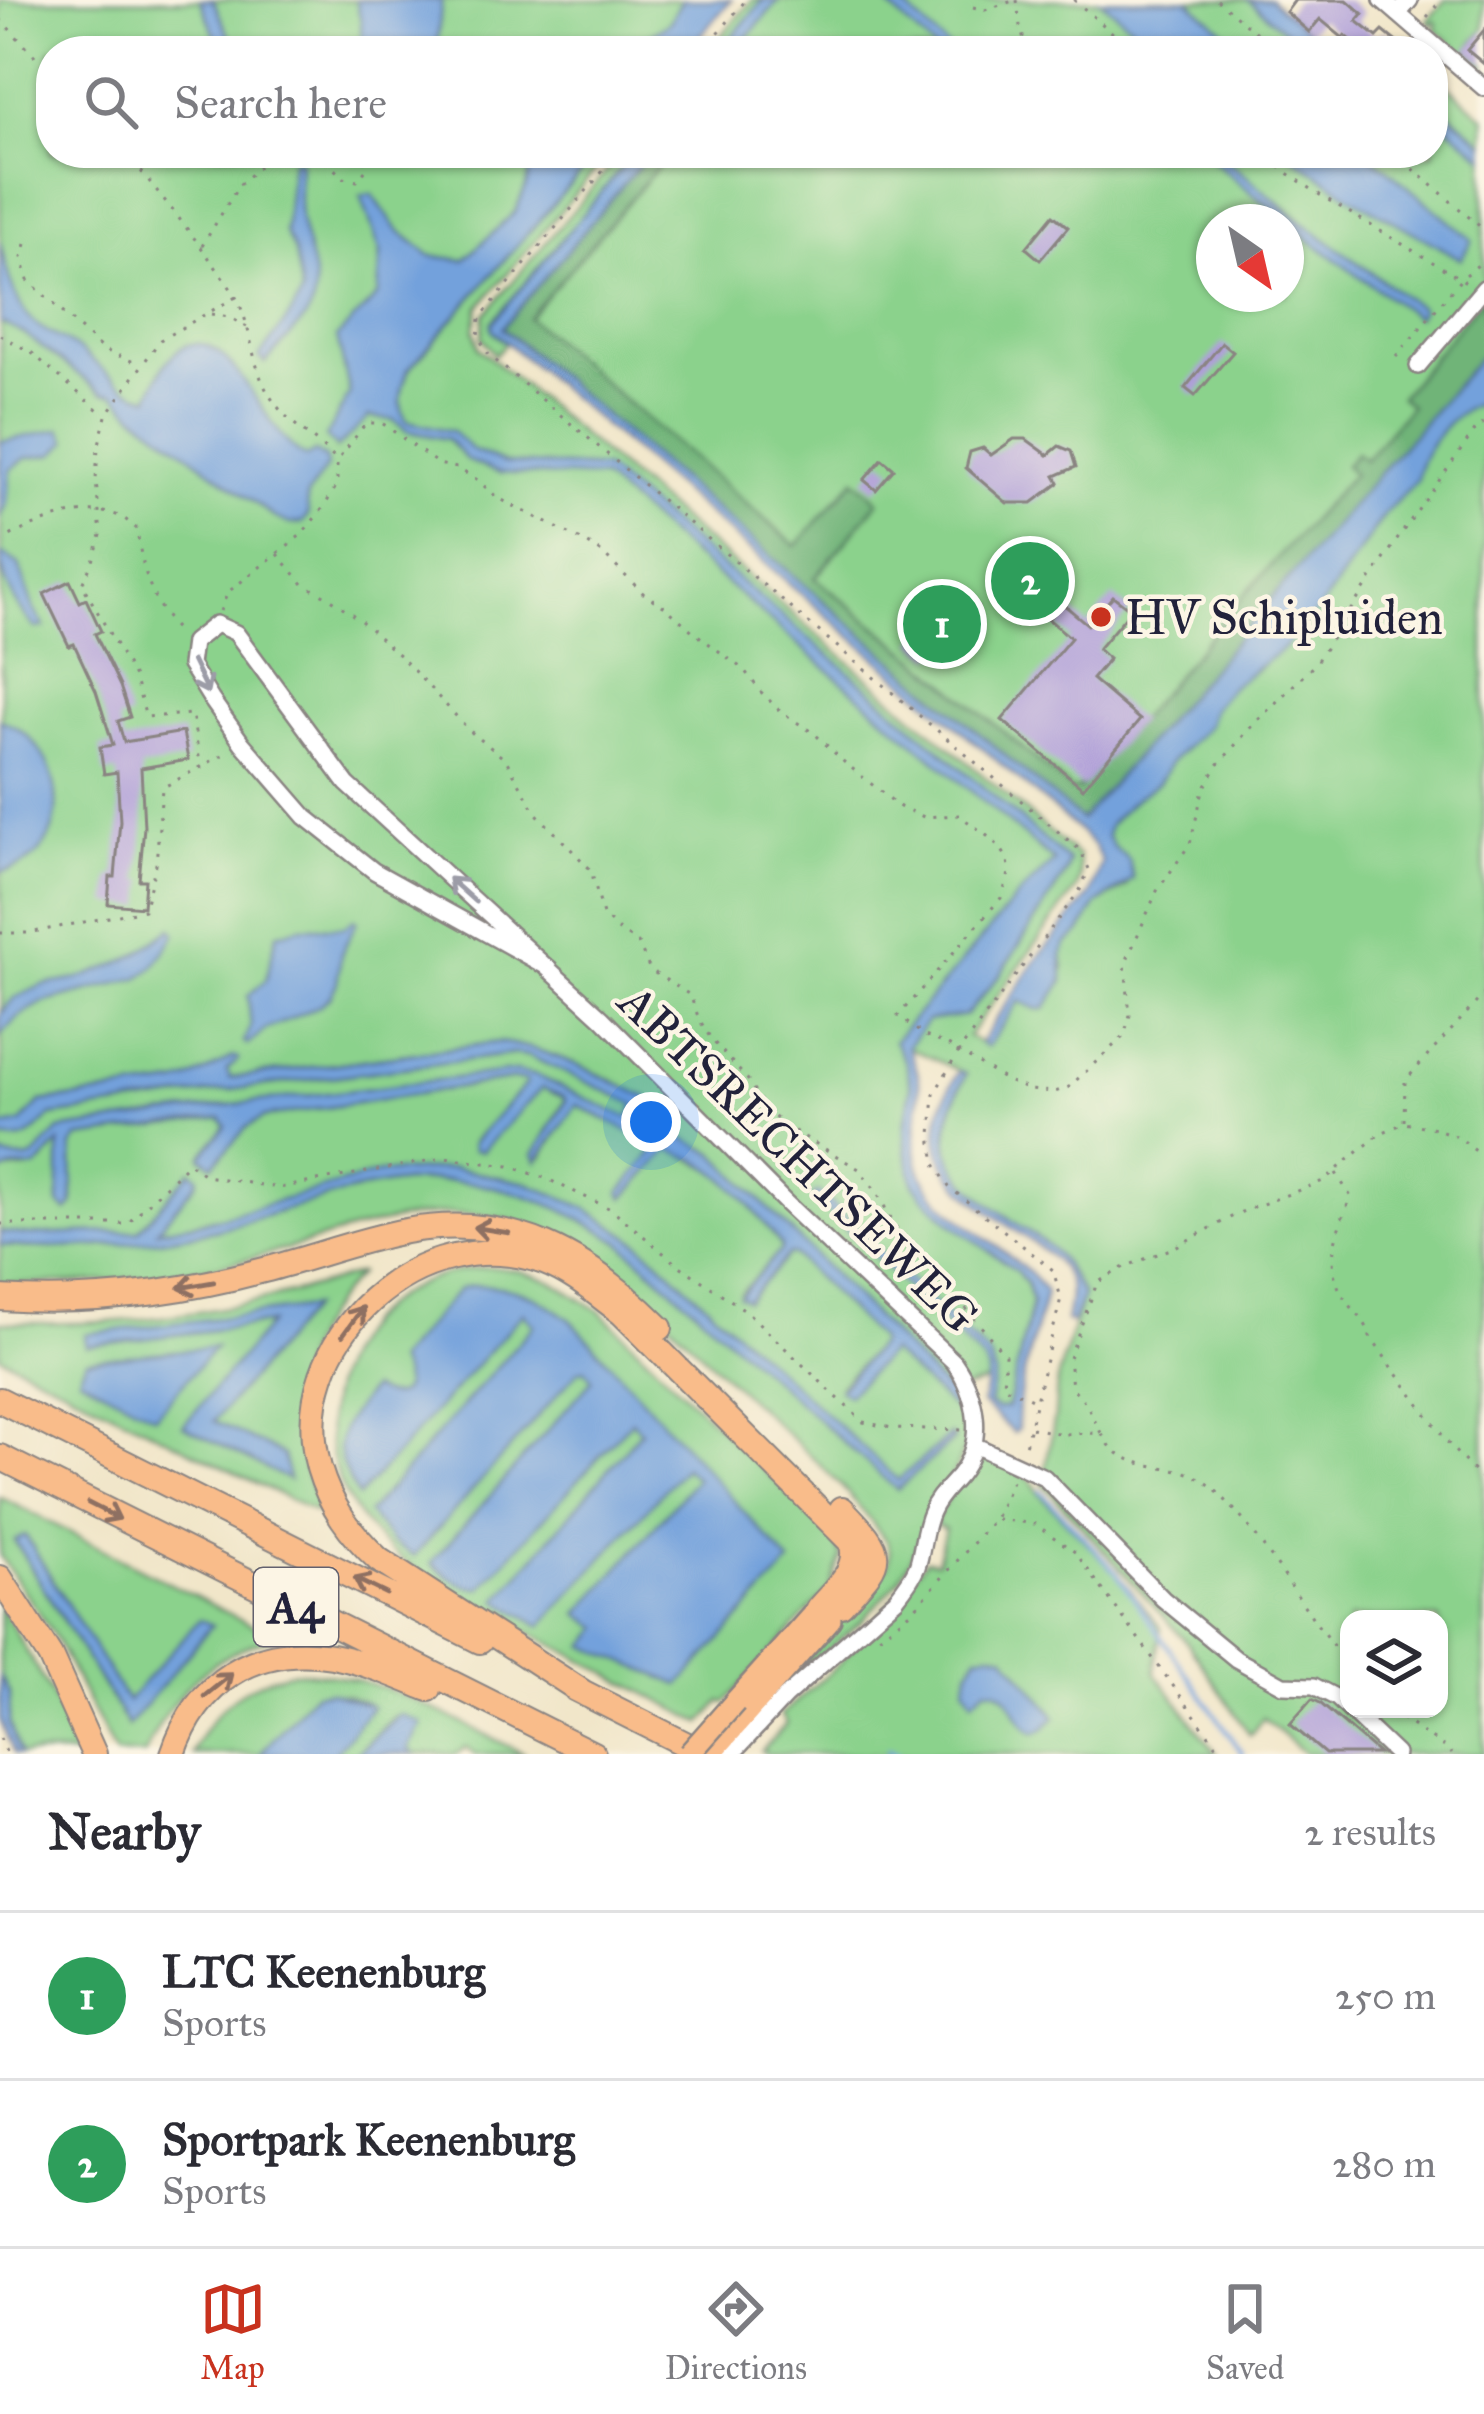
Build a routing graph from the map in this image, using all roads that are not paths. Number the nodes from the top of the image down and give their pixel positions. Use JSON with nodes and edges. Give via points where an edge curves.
{"nodes":[{"id":1,"x":1382,"y":0,"type":"edge"},
{"id":2,"x":1404,"y":7,"type":"edge"},
{"id":3,"x":1424,"y":36,"type":"edge"},
{"id":4,"x":1448,"y":57,"type":"edge"},
{"id":5,"x":1484,"y":88,"type":"edge"},
{"id":6,"x":1484,"y":288,"type":"edge"},
{"id":7,"x":1418,"y":366,"type":"dead end"},
{"id":8,"x":549,"y":968,"type":"junction"},
{"id":9,"x":0,"y":1298,"type":"edge"},
{"id":10,"x":0,"y":1400,"type":"edge"},
{"id":11,"x":976,"y":1446,"type":"junction"},
{"id":12,"x":0,"y":1457,"type":"edge"},
{"id":13,"x":0,"y":1578,"type":"edge"},
{"id":14,"x":824,"y":1614,"type":"junction"},
{"id":15,"x":1340,"y":1691,"type":"edge"},
{"id":16,"x":587,"y":1695,"type":"junction"},
{"id":17,"x":750,"y":1709,"type":"junction"},
{"id":18,"x":1365,"y":1718,"type":"edge"},
{"id":19,"x":94,"y":1754,"type":"edge"},
{"id":20,"x":173,"y":1754,"type":"edge"},
{"id":21,"x":590,"y":1754,"type":"edge"},
{"id":22,"x":689,"y":1754,"type":"edge"},
{"id":23,"x":707,"y":1754,"type":"edge"},
{"id":24,"x":732,"y":1754,"type":"edge"},
{"id":25,"x":1396,"y":1754,"type":"edge"}],
"edges":[{"from":1,"to":2,"type":"street"},
{"from":2,"to":3,"type":"street"},
{"from":4,"to":5,"type":"street"},
{"from":6,"to":7,"type":"street"},
{"from":8,"to":8,"type":"street","name":"ABTSRECHTSEWEG","one_way":true,"via":[[347,784],[236,633],[216,624],[193,642],[190,665],[305,817],[374,871]]},
{"from":8,"to":11,"type":"street","name":"ABTSRECHTSEWEG","via":[[954,1362],[970,1389]]},
{"from":14,"to":9,"type":"highway","one_way":true,"via":[[872,1569],[876,1550],[867,1534],[631,1299],[559,1249],[494,1229],[439,1227],[179,1288]]},
{"from":16,"to":10,"type":"highway","number":"A4","one_way":true},
{"from":11,"to":15,"type":"street","via":[[1044,1477],[1236,1659],[1283,1685]]},
{"from":11,"to":17,"type":"street","via":[[930,1513],[916,1568],[896,1599],[785,1696]]},
{"from":12,"to":21,"type":"highway","number":"A4","one_way":true},
{"from":13,"to":19,"type":"highway","via":[[50,1656]]},
{"from":16,"to":14,"type":"highway","number":"A4","one_way":true,"via":[[379,1560],[326,1489],[314,1429],[324,1368],[366,1302],[430,1262],[505,1254],[546,1263],[622,1313],[851,1542],[852,1567]]},
{"from":14,"to":17,"type":"main road"},
{"from":16,"to":23,"type":"highway","number":"A4"},
{"from":17,"to":22,"type":"main road","bridge":true},
{"from":17,"to":23,"type":"main road"},
{"from":17,"to":24,"type":"street"},
{"from":18,"to":25,"type":"street"},
{"from":20,"to":21,"type":"highway","number":"A4","one_way":true,"via":[[198,1702],[223,1678],[293,1653],[377,1668]]}]}
